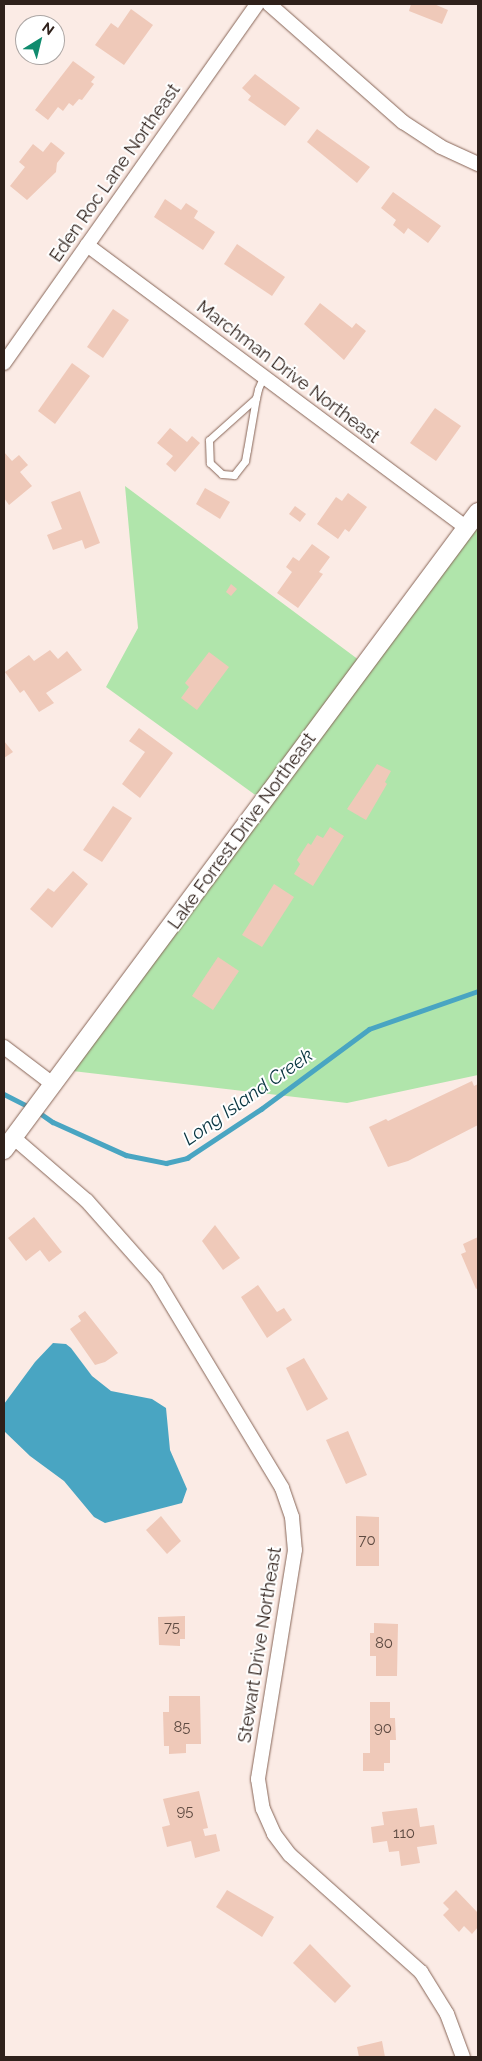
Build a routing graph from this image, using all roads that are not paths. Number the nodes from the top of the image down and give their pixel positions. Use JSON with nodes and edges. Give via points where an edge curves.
{"nodes":[{"id":1,"x":257,"y":4,"type":"edge"},
{"id":2,"x":269,"y":4,"type":"edge"},
{"id":3,"x":478,"y":164,"type":"edge"},
{"id":4,"x":87,"y":245,"type":"junction"},
{"id":5,"x":4,"y":363,"type":"edge"},
{"id":6,"x":263,"y":376,"type":"junction"},
{"id":7,"x":256,"y":398,"type":"junction"},
{"id":8,"x":478,"y":512,"type":"edge"},
{"id":9,"x":466,"y":528,"type":"junction"},
{"id":10,"x":4,"y":1047,"type":"edge"},
{"id":11,"x":54,"y":1085,"type":"junction"},
{"id":12,"x":14,"y":1138,"type":"edge"},
{"id":13,"x":463,"y":2057,"type":"edge"}],
"edges":[{"from":1,"to":4,"type":"street","name":"Eden Roc Lane Northeast"},
{"from":2,"to":3,"type":"street","via":[[403,122],[440,146]]},
{"from":4,"to":5,"type":"street","name":"Eden Roc Lane Northeast"},
{"from":4,"to":6,"type":"street","name":"Marchman Drive Northeast"},
{"from":6,"to":7,"type":"lane"},
{"from":6,"to":9,"type":"street","name":"Marchman Drive Northeast"},
{"from":7,"to":7,"type":"lane","via":[[245,461],[234,475],[222,474],[210,463],[209,440]]},
{"from":8,"to":9,"type":"street","name":"Lake Forrest Drive Northeast"},
{"from":9,"to":11,"type":"street","name":"Lake Forrest Drive Northeast"},
{"from":10,"to":11,"type":"street"},
{"from":11,"to":12,"type":"street","name":"Lake Forrest Drive Northeast"},
{"from":12,"to":13,"type":"street","name":"Stewart Drive Northeast","via":[[87,1201],[156,1280],[282,1488],[292,1518],[295,1550],[258,1779],[263,1809],[274,1834],[290,1855],[421,1972],[447,2014]]}]}
